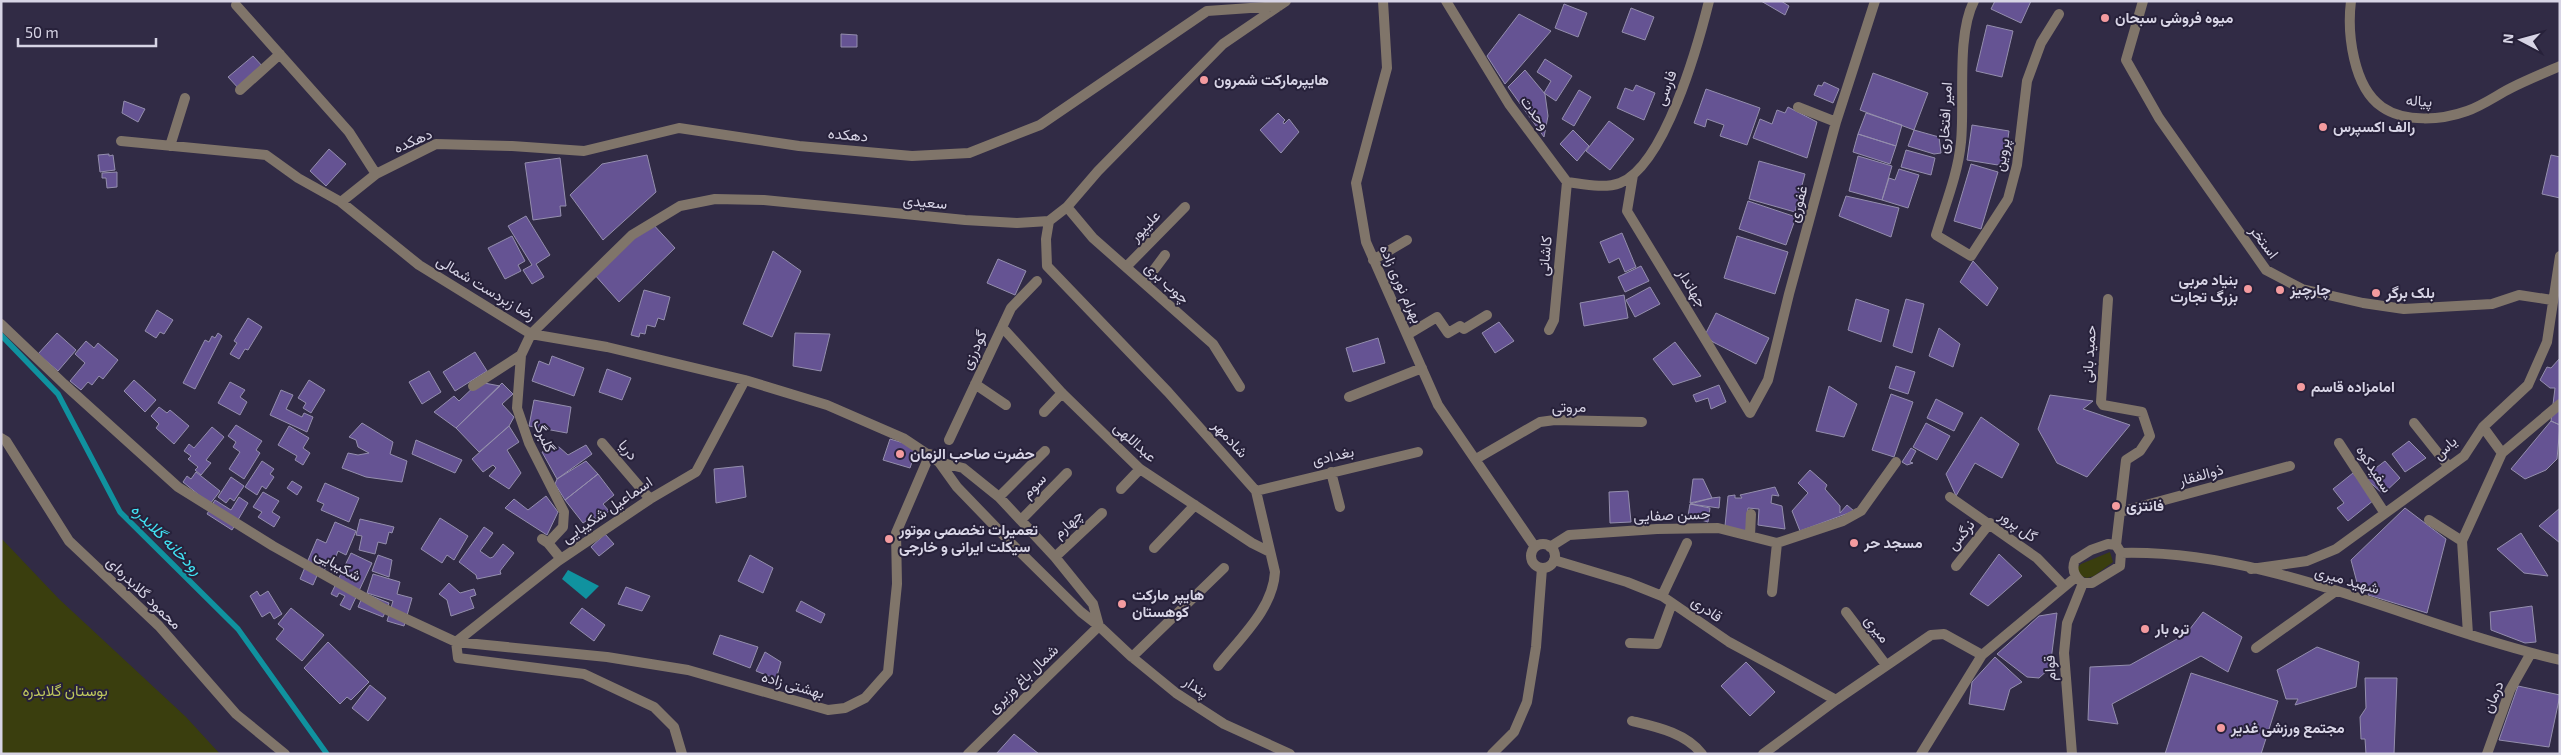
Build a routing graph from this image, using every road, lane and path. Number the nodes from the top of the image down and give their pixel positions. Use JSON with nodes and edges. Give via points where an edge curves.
{"nodes":[{"id":1,"x":1383,"y":1,"type":"edge"},
{"id":2,"x":1446,"y":1,"type":"edge"},
{"id":3,"x":1709,"y":1,"type":"edge"},
{"id":4,"x":1875,"y":1,"type":"edge"},
{"id":5,"x":1974,"y":1,"type":"edge"},
{"id":6,"x":2143,"y":1,"type":"edge"},
{"id":7,"x":2351,"y":1,"type":"edge"},
{"id":8,"x":1283,"y":4,"type":"edge"},
{"id":9,"x":236,"y":5,"type":"dead end"},
{"id":10,"x":2058,"y":14,"type":"dead end"},
{"id":11,"x":280,"y":54,"type":"junction"},
{"id":12,"x":2560,"y":66,"type":"edge"},
{"id":13,"x":240,"y":90,"type":"dead end"},
{"id":14,"x":185,"y":98,"type":"dead end"},
{"id":15,"x":1798,"y":107,"type":"dead end"},
{"id":16,"x":1836,"y":122,"type":"junction"},
{"id":17,"x":120,"y":141,"type":"dead end"},
{"id":18,"x":170,"y":146,"type":"junction"},
{"id":19,"x":376,"y":174,"type":"junction"},
{"id":20,"x":1633,"y":175,"type":"junction"},
{"id":21,"x":1567,"y":182,"type":"junction"},
{"id":22,"x":341,"y":202,"type":"junction"},
{"id":23,"x":1067,"y":207,"type":"junction"},
{"id":24,"x":1185,"y":207,"type":"dead end"},
{"id":25,"x":1049,"y":221,"type":"junction"},
{"id":26,"x":1936,"y":235,"type":"joint"},
{"id":27,"x":1407,"y":240,"type":"dead end"},
{"id":28,"x":1166,"y":255,"type":"dead end"},
{"id":29,"x":2560,"y":256,"type":"edge"},
{"id":30,"x":1374,"y":260,"type":"junction"},
{"id":31,"x":1127,"y":266,"type":"junction"},
{"id":32,"x":1037,"y":280,"type":"dead end"},
{"id":33,"x":1144,"y":282,"type":"junction"},
{"id":34,"x":2108,"y":299,"type":"dead end"},
{"id":35,"x":2552,"y":300,"type":"junction"},
{"id":36,"x":1487,"y":315,"type":"dead end"},
{"id":37,"x":1,"y":324,"type":"edge"},
{"id":38,"x":1002,"y":327,"type":"junction"},
{"id":39,"x":1550,"y":330,"type":"dead end"},
{"id":40,"x":531,"y":334,"type":"junction"},
{"id":41,"x":1408,"y":336,"type":"junction"},
{"id":42,"x":521,"y":354,"type":"junction"},
{"id":43,"x":1422,"y":368,"type":"junction"},
{"id":44,"x":745,"y":380,"type":"junction"},
{"id":45,"x":975,"y":384,"type":"junction"},
{"id":46,"x":472,"y":386,"type":"dead end"},
{"id":47,"x":1240,"y":387,"type":"dead end"},
{"id":48,"x":1062,"y":393,"type":"junction"},
{"id":49,"x":1350,"y":398,"type":"dead end"},
{"id":50,"x":2560,"y":404,"type":"edge"},
{"id":51,"x":1006,"y":406,"type":"dead end"},
{"id":52,"x":1044,"y":412,"type":"dead end"},
{"id":53,"x":1750,"y":413,"type":"joint"},
{"id":54,"x":1642,"y":422,"type":"dead end"},
{"id":55,"x":2414,"y":423,"type":"dead end"},
{"id":56,"x":2483,"y":427,"type":"junction"},
{"id":57,"x":1,"y":438,"type":"edge"},
{"id":58,"x":949,"y":440,"type":"dead end"},
{"id":59,"x":602,"y":443,"type":"dead end"},
{"id":60,"x":2339,"y":443,"type":"dead end"},
{"id":61,"x":1045,"y":451,"type":"dead end"},
{"id":62,"x":1418,"y":452,"type":"dead end"},
{"id":63,"x":2502,"y":453,"type":"junction"},
{"id":64,"x":930,"y":454,"type":"junction"},
{"id":65,"x":1476,"y":459,"type":"junction"},
{"id":66,"x":939,"y":462,"type":"junction"},
{"id":67,"x":1896,"y":462,"type":"dead end"},
{"id":68,"x":2290,"y":466,"type":"dead end"},
{"id":69,"x":2449,"y":467,"type":"junction"},
{"id":70,"x":1140,"y":469,"type":"junction"},
{"id":71,"x":1331,"y":472,"type":"junction"},
{"id":72,"x":1067,"y":473,"type":"dead end"},
{"id":73,"x":1121,"y":489,"type":"dead end"},
{"id":74,"x":1256,"y":491,"type":"junction"},
{"id":75,"x":999,"y":497,"type":"junction"},
{"id":76,"x":1950,"y":497,"type":"dead end"},
{"id":77,"x":650,"y":499,"type":"junction"},
{"id":78,"x":1195,"y":505,"type":"junction"},
{"id":79,"x":1340,"y":507,"type":"dead end"},
{"id":80,"x":2120,"y":512,"type":"junction"},
{"id":81,"x":2384,"y":512,"type":"junction"},
{"id":82,"x":1102,"y":513,"type":"dead end"},
{"id":83,"x":1751,"y":514,"type":"dead end"},
{"id":84,"x":1021,"y":520,"type":"junction"},
{"id":85,"x":2429,"y":520,"type":"dead end"},
{"id":86,"x":1990,"y":523,"type":"junction"},
{"id":87,"x":1750,"y":536,"type":"junction"},
{"id":88,"x":2462,"y":541,"type":"junction"},
{"id":89,"x":1777,"y":543,"type":"junction"},
{"id":90,"x":1688,"y":544,"type":"dead end"},
{"id":91,"x":1535,"y":547,"type":"junction"},
{"id":92,"x":1550,"y":547,"type":"junction"},
{"id":93,"x":1154,"y":548,"type":"dead end"},
{"id":94,"x":2118,"y":549,"type":"junction"},
{"id":95,"x":1270,"y":552,"type":"junction"},
{"id":96,"x":1055,"y":557,"type":"junction"},
{"id":97,"x":561,"y":559,"type":"junction"},
{"id":98,"x":1554,"y":560,"type":"junction"},
{"id":99,"x":1956,"y":566,"type":"dead end"},
{"id":100,"x":1224,"y":568,"type":"dead end"},
{"id":101,"x":1542,"y":568,"type":"junction"},
{"id":102,"x":2251,"y":569,"type":"junction"},
{"id":103,"x":2079,"y":580,"type":"junction"},
{"id":104,"x":2064,"y":586,"type":"junction"},
{"id":105,"x":1772,"y":592,"type":"dead end"},
{"id":106,"x":2336,"y":592,"type":"junction"},
{"id":107,"x":1662,"y":596,"type":"junction"},
{"id":108,"x":1672,"y":603,"type":"junction"},
{"id":109,"x":1846,"y":612,"type":"dead end"},
{"id":110,"x":1099,"y":626,"type":"junction"},
{"id":111,"x":2468,"y":634,"type":"junction"},
{"id":112,"x":456,"y":642,"type":"junction"},
{"id":113,"x":1630,"y":643,"type":"dead end"},
{"id":114,"x":2256,"y":648,"type":"dead end"},
{"id":115,"x":2530,"y":653,"type":"junction"},
{"id":116,"x":1982,"y":655,"type":"junction"},
{"id":117,"x":1132,"y":657,"type":"junction"},
{"id":118,"x":2560,"y":660,"type":"edge"},
{"id":119,"x":1886,"y":665,"type":"junction"},
{"id":120,"x":1218,"y":666,"type":"dead end"},
{"id":121,"x":1836,"y":700,"type":"junction"},
{"id":122,"x":1632,"y":721,"type":"dead end"},
{"id":123,"x":1279,"y":751,"type":"edge"},
{"id":124,"x":285,"y":754,"type":"edge"},
{"id":125,"x":682,"y":754,"type":"edge"},
{"id":126,"x":968,"y":754,"type":"edge"},
{"id":127,"x":1290,"y":754,"type":"edge"},
{"id":128,"x":1492,"y":754,"type":"edge"},
{"id":129,"x":1702,"y":754,"type":"edge"},
{"id":130,"x":1763,"y":754,"type":"edge"},
{"id":131,"x":1921,"y":754,"type":"edge"},
{"id":132,"x":2072,"y":754,"type":"edge"},
{"id":133,"x":2487,"y":754,"type":"edge"}],
"edges":[{"from":1,"to":30,"type":"street","name":"بهرام نوری زاده","via":[[1387,68],[1356,184],[1366,242]]},
{"from":2,"to":21,"type":"street","name":"وحدت","via":[[1509,104]]},
{"from":3,"to":20,"type":"street","name":"فارسی","via":[[1673,115]]},
{"from":4,"to":16,"type":"street","name":"غفوری"},
{"from":5,"to":26,"type":"street","name":"امیر افتخاری","via":[[1965,34],[1958,164]]},
{"from":6,"to":35,"type":"street","name":"استخر","via":[[2126,60],[2159,118],[2266,270],[2302,289],[2363,304],[2404,309],[2492,304],[2519,296]]},
{"from":7,"to":12,"type":"street","name":"پیاله","via":[[2352,39],[2361,79],[2382,107],[2399,116],[2431,118],[2467,111]]},
{"from":8,"to":19,"type":"street","name":"دهکده","via":[[1207,11],[1040,124],[969,154],[912,156],[798,146],[679,128],[584,151],[436,144]]},
{"from":8,"to":23,"type":"street","via":[[1223,44],[1098,170]]},
{"from":9,"to":11,"type":"street"},
{"from":10,"to":26,"type":"street","name":"پروین","via":[[2041,43],[2027,81],[2017,165],[2008,199],[1971,256]]},
{"from":11,"to":13,"type":"street"},
{"from":11,"to":19,"type":"street","via":[[349,132]]},
{"from":14,"to":18,"type":"street"},
{"from":15,"to":16,"type":"street"},
{"from":16,"to":53,"type":"street","name":"غفوری","via":[[1768,380]]},
{"from":17,"to":18,"type":"street","name":"رضا زبردست شمالی"},
{"from":18,"to":22,"type":"street","name":"رضا زبردست شمالی","via":[[266,155]]},
{"from":19,"to":22,"type":"street","name":"دهکده"},
{"from":20,"to":21,"type":"street","via":[[1620,183],[1603,185]]},
{"from":20,"to":53,"type":"street","name":"جهاندار","via":[[1627,211]]},
{"from":21,"to":39,"type":"street","name":"کاشانی","via":[[1554,320]]},
{"from":22,"to":40,"type":"street","name":"رضا زبردست شمالی","via":[[419,265]]},
{"from":23,"to":25,"type":"street"},
{"from":23,"to":31,"type":"street","name":"چوب بری","via":[[1093,238]]},
{"from":24,"to":31,"type":"street","name":"علیپور"},
{"from":25,"to":40,"type":"street","name":"سعیدی","via":[[965,220],[764,200],[715,199],[680,206],[632,234]]},
{"from":25,"to":74,"type":"street","name":"شادمهر","via":[[1047,266],[1168,392]]},
{"from":27,"to":30,"type":"street"},
{"from":28,"to":33,"type":"street"},
{"from":29,"to":35,"type":"street","name":"یاس"},
{"from":30,"to":41,"type":"street","name":"بهرام نوری زاده"},
{"from":31,"to":33,"type":"street","name":"چوب بری"},
{"from":32,"to":38,"type":"street","name":"گودرزی","via":[[1011,308]]},
{"from":33,"to":47,"type":"street","name":"چوب بری","via":[[1213,344]]},
{"from":34,"to":80,"type":"street","name":"حمید بانی","via":[[2101,402],[2142,412],[2150,436],[2140,451],[2126,460]]},
{"from":35,"to":56,"type":"street","name":"یاس","via":[[2547,342],[2528,385]]},
{"from":36,"to":41,"type":"street","via":[[1464,329],[1460,326],[1448,332],[1437,317]]},
{"from":37,"to":112,"type":"street","name":"شکیبایی","via":[[178,487],[273,546],[386,609]]},
{"from":38,"to":45,"type":"street","name":"گودرزی"},
{"from":38,"to":48,"type":"street","name":"عبداللهی"},
{"from":40,"to":42,"type":"street","name":"گلبرگ"},
{"from":40,"to":44,"type":"street","name":"رضا زبردست شمالی","via":[[607,347]]},
{"from":41,"to":43,"type":"street","name":"بهرام نوری زاده"},
{"from":42,"to":46,"type":"street"},
{"from":42,"to":97,"type":"street","name":"گلبرگ","via":[[517,408],[529,443],[564,512],[563,527],[545,541]]},
{"from":43,"to":49,"type":"street"},
{"from":43,"to":65,"type":"street","name":"بهرام نوری زاده","via":[[1438,405]]},
{"from":44,"to":64,"type":"street","name":"رضا زبردست شمالی","via":[[827,405],[903,438]]},
{"from":44,"to":77,"type":"street","name":"اسماعیل شکیبایی","via":[[696,472]]},
{"from":45,"to":51,"type":"street"},
{"from":45,"to":58,"type":"street","name":"گودرزی"},
{"from":48,"to":52,"type":"street"},
{"from":48,"to":70,"type":"street","name":"عبداللهی"},
{"from":50,"to":63,"type":"street"},
{"from":54,"to":65,"type":"street","name":"مروتی","via":[[1540,422]]},
{"from":55,"to":69,"type":"street"},
{"from":56,"to":63,"type":"street"},
{"from":56,"to":69,"type":"street","name":"یاس","via":[[2464,456]]},
{"from":57,"to":124,"type":"street","name":"محمود گلابدره‌ای","via":[[69,541],[160,626],[236,714]]},
{"from":59,"to":77,"type":"street","name":"دریا"},
{"from":60,"to":81,"type":"street","name":"سفیدکوه"},
{"from":61,"to":75,"type":"street"},
{"from":62,"to":71,"type":"street","name":"بغدادی"},
{"from":63,"to":88,"type":"street"},
{"from":64,"to":66,"type":"street","name":"رضا زبردست شمالی"},
{"from":64,"to":112,"type":"street","name":"بهشتی زاده","via":[[896,533],[897,584],[888,672],[865,698],[845,708],[828,710],[688,670],[607,657]]},
{"from":65,"to":91,"type":"street","name":"بهرام نوری زاده"},
{"from":66,"to":75,"type":"street","via":[[963,468]]},
{"from":66,"to":110,"type":"street","name":"پندار","via":[[957,487],[1012,544]]},
{"from":67,"to":89,"type":"street","via":[[1861,511],[1843,521]]},
{"from":68,"to":80,"type":"street","name":"ذوالفقار"},
{"from":69,"to":81,"type":"street","name":"یاس"},
{"from":70,"to":73,"type":"street"},
{"from":70,"to":78,"type":"street","name":"عبداللهی"},
{"from":71,"to":74,"type":"street","name":"بغدادی"},
{"from":71,"to":79,"type":"street"},
{"from":72,"to":84,"type":"street","name":"سوم"},
{"from":74,"to":95,"type":"street","name":"شادمهر"},
{"from":75,"to":84,"type":"street"},
{"from":76,"to":86,"type":"street","name":"گل پرور"},
{"from":77,"to":97,"type":"street","name":"اسماعیل شکیبایی"},
{"from":78,"to":93,"type":"street"},
{"from":78,"to":95,"type":"street","name":"عبداللهی"},
{"from":80,"to":94,"type":"street","name":"حمید بانی"},
{"from":81,"to":102,"type":"street","name":"یاس","via":[[2336,549],[2307,561]]},
{"from":82,"to":96,"type":"street","name":"چهارم"},
{"from":83,"to":87,"type":"street"},
{"from":84,"to":96,"type":"street"},
{"from":85,"to":88,"type":"street"},
{"from":86,"to":99,"type":"street","name":"نرگس"},
{"from":86,"to":104,"type":"street","name":"گل پرور","via":[[2038,558]]},
{"from":87,"to":89,"type":"street","name":"حسن صفایی"},
{"from":87,"to":92,"type":"street","name":"حسن صفایی","via":[[1718,528],[1657,529],[1569,535]]},
{"from":88,"to":111,"type":"street"},
{"from":89,"to":105,"type":"street"},
{"from":90,"to":107,"type":"street"},
{"from":91,"to":92,"type":"street","via":[[1543,544]]},
{"from":91,"to":101,"type":"street","via":[[1531,558]]},
{"from":92,"to":98,"type":"street"},
{"from":94,"to":102,"type":"street","name":"شهید میری","via":[[2223,561]]},
{"from":94,"to":103,"type":"street","via":[[2120,566],[2114,572],[2092,583]]},
{"from":94,"to":103,"type":"street","via":[[2101,545],[2075,560],[2074,571]]},
{"from":95,"to":120,"type":"street","name":"شادمهر","via":[[1275,572],[1272,594]]},
{"from":96,"to":110,"type":"street","via":[[1093,604]]},
{"from":97,"to":112,"type":"street","name":"اسماعیل شکیبایی"},
{"from":98,"to":101,"type":"street"},
{"from":98,"to":107,"type":"street","name":"قادری"},
{"from":100,"to":117,"type":"street"},
{"from":101,"to":128,"type":"street","via":[[1536,647],[1527,702],[1514,732]]},
{"from":102,"to":106,"type":"street","name":"شهید میری"},
{"from":103,"to":104,"type":"street"},
{"from":103,"to":132,"type":"street","name":"قوام","via":[[2067,623],[2064,653]]},
{"from":104,"to":116,"type":"street"},
{"from":106,"to":111,"type":"street","name":"شهید میری"},
{"from":106,"to":114,"type":"street"},
{"from":107,"to":108,"type":"street","name":"قادری"},
{"from":108,"to":113,"type":"street","via":[[1657,644]]},
{"from":108,"to":121,"type":"street","name":"قادری","via":[[1730,642]]},
{"from":109,"to":119,"type":"street","name":"میری"},
{"from":110,"to":117,"type":"street","name":"پندار"},
{"from":110,"to":126,"type":"street","name":"شمال باغ وزیری"},
{"from":111,"to":115,"type":"street","name":"شهید میری"},
{"from":112,"to":125,"type":"street","via":[[458,658],[584,674],[633,696],[654,707],[674,727]]},
{"from":115,"to":118,"type":"street","name":"شهید میری"},
{"from":115,"to":133,"type":"street","name":"درمان","via":[[2510,690]]},
{"from":116,"to":119,"type":"street","via":[[1944,634],[1931,635]]},
{"from":116,"to":131,"type":"street"},
{"from":117,"to":123,"type":"street","name":"پندار","via":[[1176,693],[1224,724]]},
{"from":119,"to":121,"type":"street"},
{"from":121,"to":130,"type":"street"},
{"from":122,"to":129,"type":"street","via":[[1663,728],[1696,745]]},
{"from":123,"to":127,"type":"street","name":"پندار"}]}
